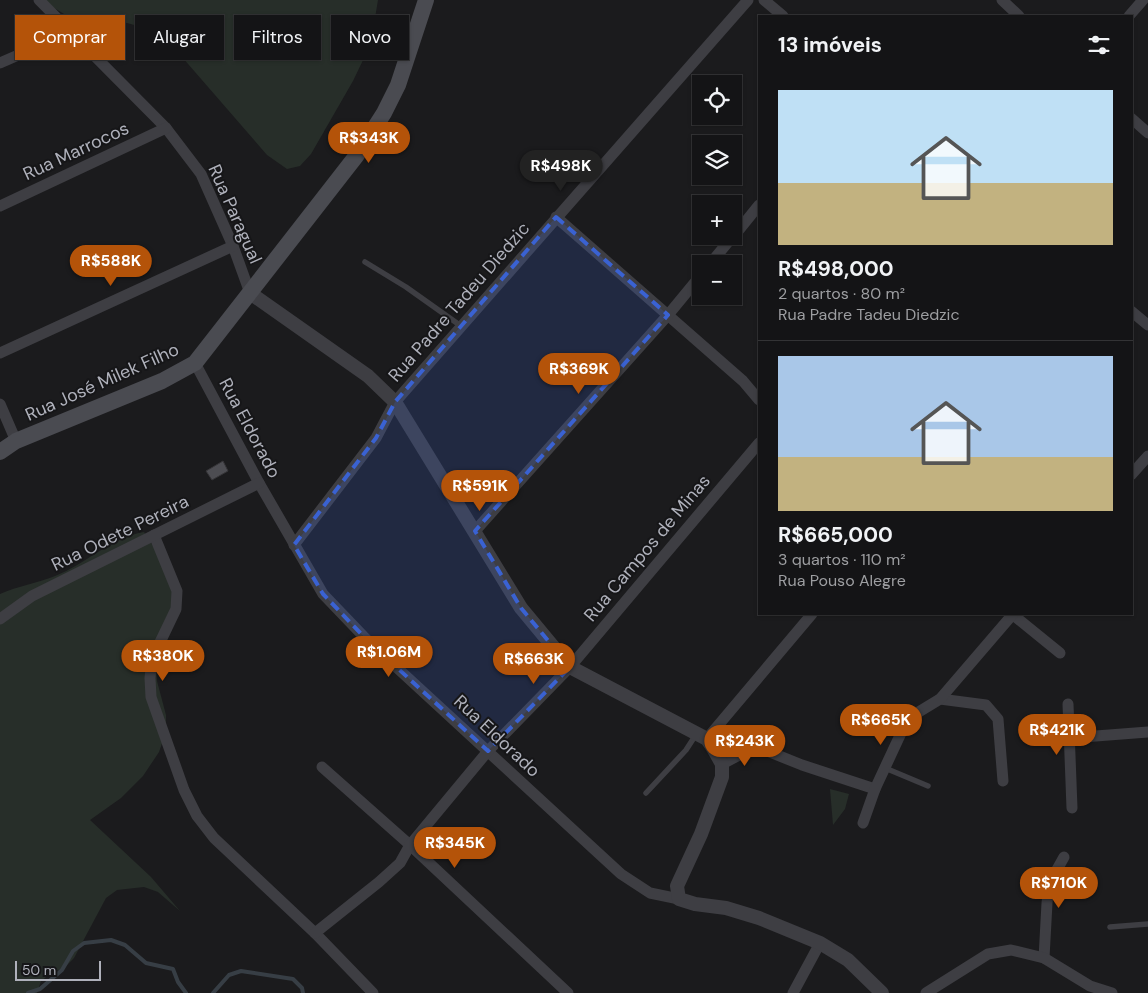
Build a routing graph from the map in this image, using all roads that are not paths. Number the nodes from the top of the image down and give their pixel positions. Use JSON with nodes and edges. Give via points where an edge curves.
{"nodes":[{"id":1,"x":39,"y":0,"type":"edge"},
{"id":2,"x":426,"y":0,"type":"edge"},
{"id":3,"x":748,"y":0,"type":"edge"},
{"id":4,"x":764,"y":0,"type":"edge"},
{"id":5,"x":1002,"y":0,"type":"edge"},
{"id":6,"x":1143,"y":0,"type":"edge"},
{"id":7,"x":54,"y":15,"type":"edge"},
{"id":8,"x":782,"y":15,"type":"edge"},
{"id":9,"x":1018,"y":15,"type":"edge"},
{"id":10,"x":1129,"y":15,"type":"edge"},
{"id":11,"x":15,"y":56,"type":"edge"},
{"id":12,"x":99,"y":60,"type":"edge"},
{"id":13,"x":0,"y":63,"type":"edge"},
{"id":14,"x":1133,"y":120,"type":"edge"},
{"id":15,"x":166,"y":128,"type":"junction"},
{"id":16,"x":1148,"y":133,"type":"edge"},
{"id":17,"x":0,"y":206,"type":"edge"},
{"id":18,"x":758,"y":206,"type":"edge"},
{"id":19,"x":556,"y":217,"type":"junction"},
{"id":20,"x":742,"y":225,"type":"edge"},
{"id":21,"x":726,"y":245,"type":"edge"},
{"id":22,"x":233,"y":246,"type":"junction"},
{"id":23,"x":717,"y":255,"type":"edge"},
{"id":24,"x":365,"y":262,"type":"dead end"},
{"id":25,"x":692,"y":286,"type":"edge"},
{"id":26,"x":250,"y":293,"type":"junction"},
{"id":27,"x":1133,"y":313,"type":"edge"},
{"id":28,"x":668,"y":315,"type":"junction"},
{"id":29,"x":1148,"y":325,"type":"edge"},
{"id":30,"x":462,"y":326,"type":"junction"},
{"id":31,"x":0,"y":353,"type":"edge"},
{"id":32,"x":195,"y":363,"type":"junction"},
{"id":33,"x":758,"y":399,"type":"edge"},
{"id":34,"x":395,"y":402,"type":"junction"},
{"id":35,"x":0,"y":404,"type":"edge"},
{"id":36,"x":16,"y":442,"type":"junction"},
{"id":37,"x":758,"y":444,"type":"edge"},
{"id":38,"x":0,"y":452,"type":"edge"},
{"id":39,"x":1148,"y":456,"type":"edge"},
{"id":40,"x":1133,"y":473,"type":"edge"},
{"id":41,"x":259,"y":483,"type":"junction"},
{"id":42,"x":475,"y":531,"type":"junction"},
{"id":43,"x":154,"y":535,"type":"junction"},
{"id":44,"x":294,"y":545,"type":"junction"},
{"id":45,"x":811,"y":615,"type":"edge"},
{"id":46,"x":1012,"y":615,"type":"edge"},
{"id":47,"x":1014,"y":615,"type":"edge"},
{"id":48,"x":0,"y":619,"type":"edge"},
{"id":49,"x":1060,"y":652,"type":"dead end"},
{"id":50,"x":570,"y":667,"type":"junction"},
{"id":51,"x":940,"y":699,"type":"junction"},
{"id":52,"x":1068,"y":704,"type":"dead end"},
{"id":53,"x":1148,"y":732,"type":"edge"},
{"id":54,"x":706,"y":734,"type":"junction"},
{"id":55,"x":1070,"y":738,"type":"junction"},
{"id":56,"x":763,"y":750,"type":"junction"},
{"id":57,"x":488,"y":751,"type":"junction"},
{"id":58,"x":722,"y":764,"type":"junction"},
{"id":59,"x":322,"y":767,"type":"dead end"},
{"id":60,"x":885,"y":768,"type":"junction"},
{"id":61,"x":1004,"y":781,"type":"dead end"},
{"id":62,"x":928,"y":786,"type":"dead end"},
{"id":63,"x":875,"y":789,"type":"junction"},
{"id":64,"x":646,"y":793,"type":"dead end"},
{"id":65,"x":1072,"y":808,"type":"dead end"},
{"id":66,"x":862,"y":823,"type":"dead end"},
{"id":67,"x":410,"y":845,"type":"junction"},
{"id":68,"x":1064,"y":856,"type":"dead end"},
{"id":69,"x":679,"y":899,"type":"junction"},
{"id":70,"x":1148,"y":924,"type":"edge"},
{"id":71,"x":1110,"y":926,"type":"dead end"},
{"id":72,"x":315,"y":933,"type":"junction"},
{"id":73,"x":820,"y":943,"type":"junction"},
{"id":74,"x":1044,"y":958,"type":"junction"},
{"id":75,"x":855,"y":968,"type":"junction"},
{"id":76,"x":938,"y":986,"type":"junction"},
{"id":77,"x":1089,"y":989,"type":"edge"},
{"id":78,"x":373,"y":993,"type":"edge"},
{"id":79,"x":568,"y":993,"type":"edge"},
{"id":80,"x":793,"y":993,"type":"edge"},
{"id":81,"x":867,"y":993,"type":"edge"},
{"id":82,"x":882,"y":993,"type":"edge"},
{"id":83,"x":918,"y":993,"type":"edge"},
{"id":84,"x":926,"y":993,"type":"edge"},
{"id":85,"x":1112,"y":993,"type":"edge"}],
"edges":[{"from":1,"to":7,"type":"street","name":"Rua Paragual"},
{"from":2,"to":26,"type":"main road","name":"Rua José Milek Filho","via":[[398,85],[384,113],[356,155]]},
{"from":3,"to":19,"type":"street","name":"Rua Padre Tadeu Diedzic"},
{"from":4,"to":8,"type":"street"},
{"from":5,"to":9,"type":"street"},
{"from":6,"to":10,"type":"street"},
{"from":11,"to":13,"type":"street"},
{"from":12,"to":15,"type":"street","name":"Rua Paragual"},
{"from":14,"to":16,"type":"street"},
{"from":15,"to":17,"type":"street","name":"Rua Marrocos"},
{"from":15,"to":22,"type":"street","name":"Rua Paragual","via":[[201,174]]},
{"from":18,"to":20,"type":"street"},
{"from":19,"to":28,"type":"street"},
{"from":19,"to":30,"type":"street","name":"Rua Padre Tadeu Diedzic"},
{"from":21,"to":23,"type":"street"},
{"from":22,"to":26,"type":"street","name":"Rua Paragual"},
{"from":22,"to":31,"type":"street"},
{"from":24,"to":30,"type":"lane"},
{"from":25,"to":28,"type":"street"},
{"from":26,"to":32,"type":"main road","name":"Rua José Milek Filho"},
{"from":26,"to":34,"type":"street","via":[[368,376]]},
{"from":27,"to":29,"type":"street"},
{"from":28,"to":33,"type":"street","via":[[743,381]]},
{"from":28,"to":42,"type":"street"},
{"from":30,"to":34,"type":"street","name":"Rua Padre Tadeu Diedzic"},
{"from":32,"to":36,"type":"main road","name":"Rua José Milek Filho","via":[[162,381]]},
{"from":32,"to":41,"type":"street","name":"Rua Eldorado"},
{"from":34,"to":42,"type":"street"},
{"from":34,"to":44,"type":"street","name":"Rua Padre Tadeu Diedzic","via":[[376,438]]},
{"from":35,"to":36,"type":"street"},
{"from":36,"to":38,"type":"main road","name":"Rua José Milek Filho"},
{"from":37,"to":50,"type":"street","name":"Rua Campos de Minas"},
{"from":39,"to":40,"type":"street"},
{"from":41,"to":43,"type":"street","name":"Rua Odete Pereira"},
{"from":41,"to":44,"type":"street","name":"Rua Eldorado"},
{"from":42,"to":50,"type":"street","via":[[521,608]]},
{"from":43,"to":48,"type":"street","name":"Rua Odete Pereira","via":[[32,596]]},
{"from":43,"to":72,"type":"street","via":[[177,591],[176,609],[152,658],[151,697],[184,790],[197,816],[214,838]]},
{"from":44,"to":57,"type":"street","name":"Rua Eldorado","via":[[323,594],[369,642]]},
{"from":45,"to":54,"type":"street"},
{"from":46,"to":51,"type":"street"},
{"from":47,"to":49,"type":"street"},
{"from":50,"to":54,"type":"street"},
{"from":50,"to":57,"type":"street","name":"Rua Campos de Minas"},
{"from":51,"to":60,"type":"street","via":[[917,713],[902,731]]},
{"from":51,"to":61,"type":"street","via":[[986,705],[998,719]]},
{"from":52,"to":55,"type":"street"},
{"from":53,"to":55,"type":"street"},
{"from":54,"to":56,"type":"street"},
{"from":54,"to":58,"type":"street"},
{"from":54,"to":64,"type":"lane","via":[[686,750]]},
{"from":55,"to":65,"type":"street"},
{"from":56,"to":58,"type":"street","via":[[745,752]]},
{"from":56,"to":63,"type":"street"},
{"from":57,"to":67,"type":"street","name":"Rua Campos de Minas"},
{"from":57,"to":69,"type":"street","name":"Rua Eldorado","via":[[621,874],[650,893]]},
{"from":58,"to":69,"type":"street","via":[[722,777],[701,834],[677,886]]},
{"from":59,"to":67,"type":"street"},
{"from":60,"to":62,"type":"lane"},
{"from":60,"to":63,"type":"street"},
{"from":63,"to":66,"type":"street"},
{"from":67,"to":72,"type":"street","name":"Rua Campos de Minas","via":[[400,863]]},
{"from":67,"to":79,"type":"street"},
{"from":68,"to":74,"type":"street","via":[[1049,884]]},
{"from":69,"to":73,"type":"street","via":[[759,918]]},
{"from":70,"to":71,"type":"lane"},
{"from":72,"to":78,"type":"street"},
{"from":73,"to":75,"type":"street"},
{"from":73,"to":80,"type":"street"},
{"from":74,"to":76,"type":"street","via":[[1011,950],[988,954]]},
{"from":74,"to":77,"type":"street"},
{"from":75,"to":81,"type":"street"},
{"from":75,"to":82,"type":"street"},
{"from":76,"to":83,"type":"street"},
{"from":76,"to":84,"type":"street"},
{"from":77,"to":85,"type":"street"}]}
